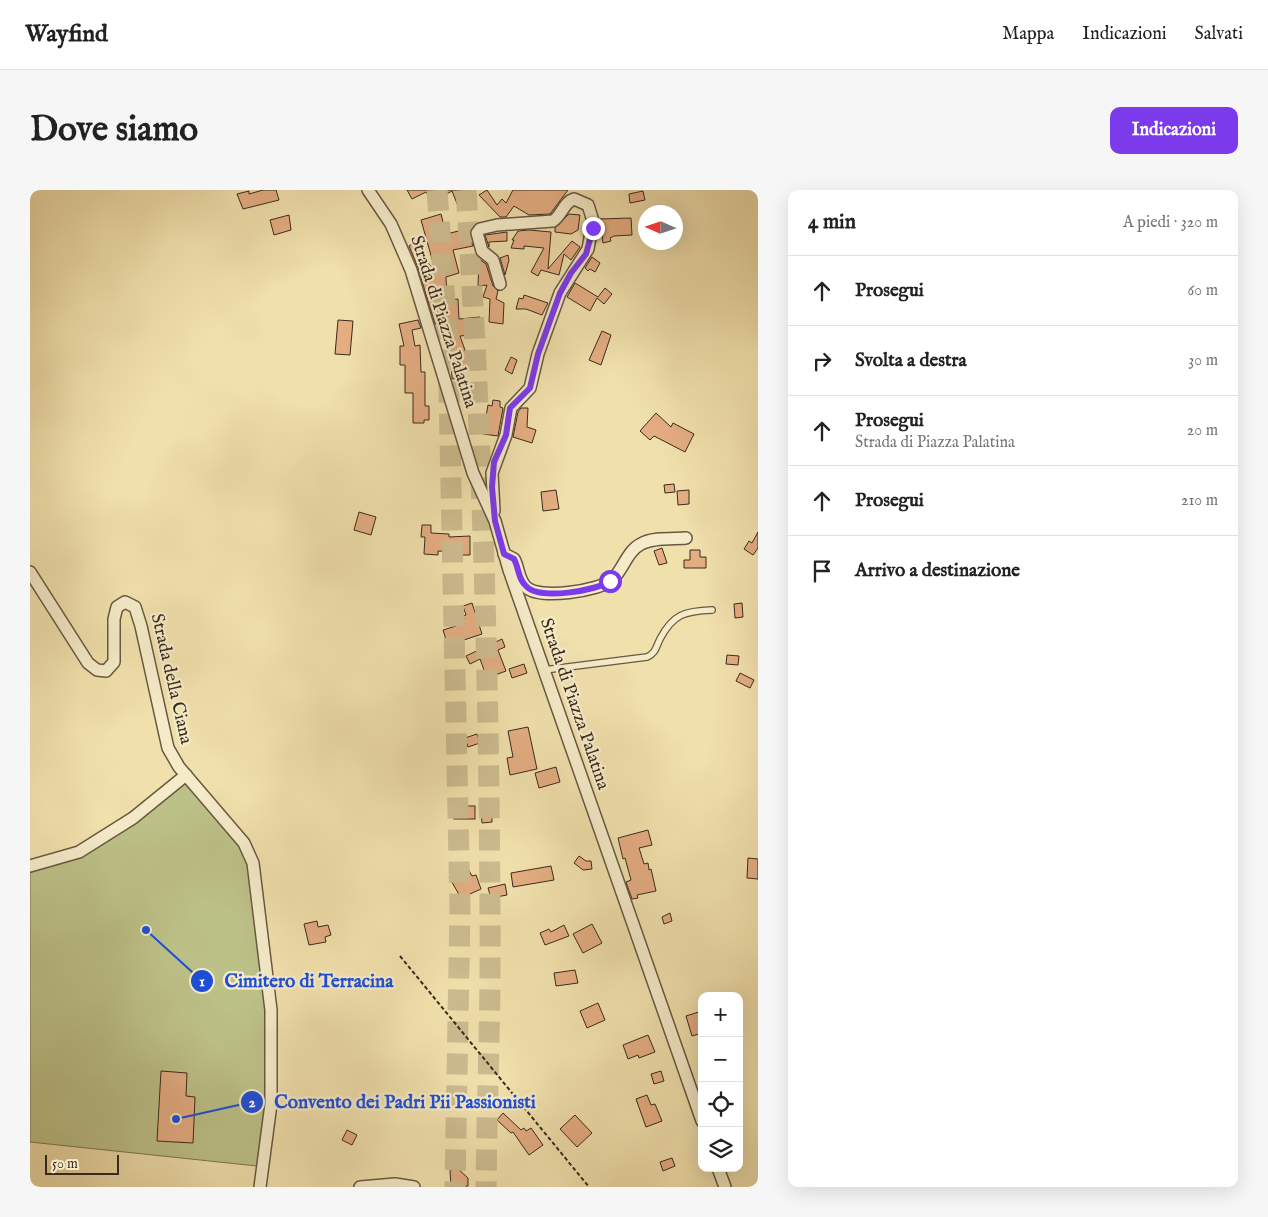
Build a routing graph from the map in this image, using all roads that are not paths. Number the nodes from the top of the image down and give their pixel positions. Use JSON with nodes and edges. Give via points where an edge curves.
{"nodes":[{"id":1,"x":368,"y":190,"type":"edge"},
{"id":2,"x":500,"y":284,"type":"dead end"},
{"id":3,"x":495,"y":521,"type":"junction"},
{"id":4,"x":686,"y":538,"type":"dead end"},
{"id":5,"x":504,"y":554,"type":"junction"},
{"id":6,"x":30,"y":572,"type":"edge"},
{"id":7,"x":712,"y":610,"type":"dead end"},
{"id":8,"x":544,"y":670,"type":"junction"},
{"id":9,"x":186,"y":776,"type":"junction"},
{"id":10,"x":30,"y":866,"type":"edge"},
{"id":11,"x":698,"y":1110,"type":"edge"},
{"id":12,"x":719,"y":1172,"type":"edge"},
{"id":13,"x":260,"y":1187,"type":"edge"},
{"id":14,"x":360,"y":1187,"type":"edge"},
{"id":15,"x":414,"y":1187,"type":"edge"},
{"id":16,"x":725,"y":1187,"type":"edge"}],
"edges":[{"from":1,"to":3,"type":"street","name":"Strada di Piazza Palatina","via":[[391,224],[411,270],[473,473]]},
{"from":2,"to":3,"type":"street","via":[[493,260],[481,249],[477,234],[480,230],[497,225],[553,221],[574,199],[588,206],[594,221],[588,249],[560,293],[538,354],[530,388],[512,405],[504,441],[494,462],[491,482]]},
{"from":3,"to":5,"type":"street","name":"Strada di Piazza Palatina"},
{"from":4,"to":5,"type":"street","via":[[643,543],[608,583],[553,594],[527,588],[514,559]]},
{"from":5,"to":8,"type":"street","name":"Strada di Piazza Palatina"},
{"from":6,"to":9,"type":"street","name":"Strada della Ciana","via":[[88,663],[97,670],[106,671],[114,662],[117,608],[125,602],[135,608],[165,742]]},
{"from":7,"to":8,"type":"lane","via":[[678,615],[655,651],[647,657]]},
{"from":8,"to":11,"type":"street","name":"Strada di Piazza Palatina"},
{"from":9,"to":10,"type":"street","via":[[133,818],[79,852]]},
{"from":9,"to":13,"type":"street","name":"Strada della Ciana","via":[[244,843],[253,863],[270,1010],[271,1104]]},
{"from":12,"to":16,"type":"street"},
{"from":14,"to":15,"type":"street","via":[[387,1184]]}]}
